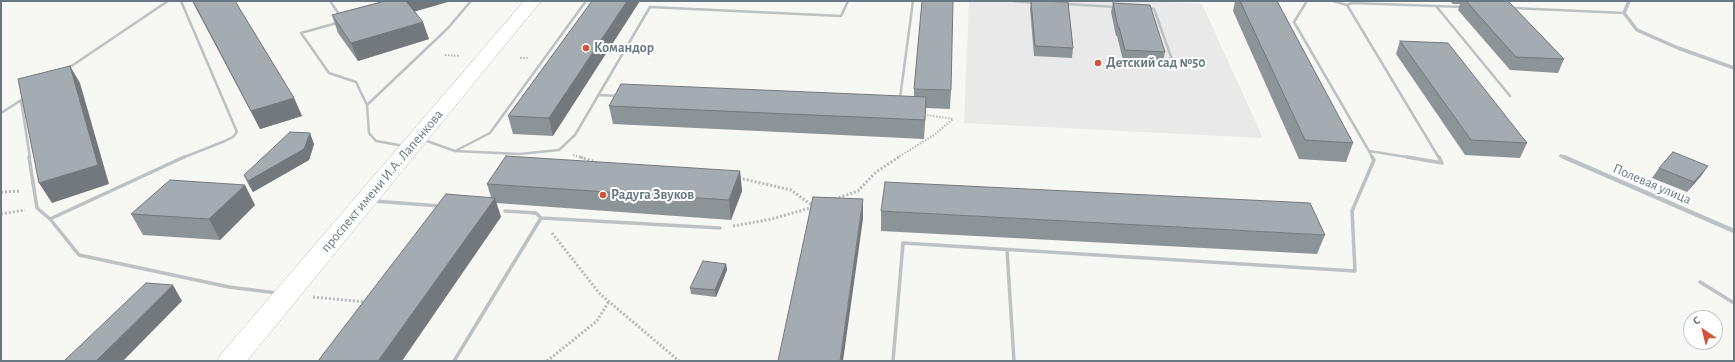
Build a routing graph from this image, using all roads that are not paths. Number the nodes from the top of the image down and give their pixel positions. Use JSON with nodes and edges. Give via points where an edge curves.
{"nodes":[{"id":1,"x":168,"y":1,"type":"edge"},
{"id":2,"x":181,"y":1,"type":"edge"},
{"id":3,"x":330,"y":1,"type":"edge"},
{"id":4,"x":471,"y":1,"type":"edge"},
{"id":5,"x":533,"y":1,"type":"edge"},
{"id":6,"x":586,"y":1,"type":"edge"},
{"id":7,"x":848,"y":1,"type":"edge"},
{"id":8,"x":913,"y":1,"type":"edge"},
{"id":9,"x":1014,"y":1,"type":"edge"},
{"id":10,"x":1307,"y":1,"type":"edge"},
{"id":11,"x":1333,"y":1,"type":"edge"},
{"id":12,"x":1628,"y":1,"type":"edge"},
{"id":13,"x":1040,"y":3,"type":"edge"},
{"id":14,"x":1063,"y":4,"type":"edge"},
{"id":15,"x":1347,"y":5,"type":"junction"},
{"id":16,"x":1436,"y":6,"type":"junction"},
{"id":17,"x":1124,"y":7,"type":"edge"},
{"id":18,"x":1466,"y":7,"type":"edge"},
{"id":19,"x":1146,"y":8,"type":"edge"},
{"id":20,"x":1624,"y":13,"type":"junction"},
{"id":21,"x":1516,"y":14,"type":"edge"},
{"id":22,"x":1175,"y":68,"type":"dead end"},
{"id":23,"x":1734,"y":68,"type":"edge"},
{"id":24,"x":66,"y":70,"type":"edge"},
{"id":25,"x":28,"y":95,"type":"edge"},
{"id":26,"x":599,"y":95,"type":"junction"},
{"id":27,"x":622,"y":96,"type":"edge"},
{"id":28,"x":1510,"y":96,"type":"dead end"},
{"id":29,"x":21,"y":100,"type":"junction"},
{"id":30,"x":900,"y":100,"type":"edge"},
{"id":31,"x":367,"y":105,"type":"junction"},
{"id":32,"x":1,"y":113,"type":"edge"},
{"id":33,"x":415,"y":143,"type":"junction"},
{"id":34,"x":456,"y":151,"type":"junction"},
{"id":35,"x":1369,"y":151,"type":"junction"},
{"id":36,"x":1561,"y":156,"type":"dead end"},
{"id":37,"x":366,"y":200,"type":"junction"},
{"id":38,"x":442,"y":206,"type":"edge"},
{"id":39,"x":505,"y":210,"type":"dead end"},
{"id":40,"x":541,"y":218,"type":"junction"},
{"id":41,"x":50,"y":219,"type":"junction"},
{"id":42,"x":720,"y":228,"type":"road end"},
{"id":43,"x":1734,"y":231,"type":"edge"},
{"id":44,"x":1008,"y":250,"type":"junction"},
{"id":45,"x":1700,"y":282,"type":"dead end"},
{"id":46,"x":287,"y":295,"type":"junction"},
{"id":47,"x":1734,"y":303,"type":"edge"},
{"id":48,"x":231,"y":361,"type":"edge"},
{"id":49,"x":454,"y":361,"type":"edge"},
{"id":50,"x":893,"y":361,"type":"edge"},
{"id":51,"x":1014,"y":361,"type":"edge"}],
"edges":[{"from":1,"to":24,"type":"lane"},
{"from":2,"to":41,"type":"lane","via":[[237,132],[226,141],[175,161]]},
{"from":3,"to":31,"type":"lane","via":[[344,21],[301,33],[330,73],[356,82]]},
{"from":4,"to":31,"type":"lane","via":[[448,28]]},
{"from":5,"to":33,"type":"main road","name":"проспект имени И.А. Лапенкова"},
{"from":6,"to":34,"type":"lane","via":[[490,133]]},
{"from":7,"to":26,"type":"lane","via":[[841,16],[650,7]]},
{"from":8,"to":30,"type":"lane"},
{"from":9,"to":13,"type":"lane"},
{"from":10,"to":35,"type":"lane","via":[[1294,22]]},
{"from":11,"to":15,"type":"lane"},
{"from":12,"to":20,"type":"street"},
{"from":14,"to":17,"type":"lane"},
{"from":15,"to":16,"type":"lane","via":[[1352,3]]},
{"from":15,"to":35,"type":"lane","via":[[1442,163]]},
{"from":16,"to":18,"type":"lane"},
{"from":16,"to":28,"type":"lane"},
{"from":19,"to":22,"type":"lane","via":[[1154,9]]},
{"from":20,"to":21,"type":"lane","via":[[1511,8]]},
{"from":20,"to":23,"type":"street","via":[[1637,30]]},
{"from":25,"to":29,"type":"lane"},
{"from":26,"to":27,"type":"lane"},
{"from":26,"to":34,"type":"lane","via":[[575,135],[559,150],[519,154]]},
{"from":29,"to":32,"type":"lane"},
{"from":29,"to":41,"type":"lane","via":[[37,208]]},
{"from":31,"to":33,"type":"lane","via":[[369,133],[376,141]]},
{"from":33,"to":34,"type":"lane"},
{"from":33,"to":37,"type":"main road","name":"проспект имени И.А. Лапенкова"},
{"from":35,"to":44,"type":"lane","via":[[1374,160],[1352,211],[1355,271]]},
{"from":36,"to":43,"type":"street","name":"Полевая улица"},
{"from":37,"to":38,"type":"lane"},
{"from":37,"to":46,"type":"main road","name":"проспект имени И.А. Лапенкова"},
{"from":39,"to":40,"type":"lane","via":[[536,213]]},
{"from":40,"to":42,"type":"lane"},
{"from":40,"to":49,"type":"lane"},
{"from":41,"to":46,"type":"lane","via":[[79,255],[229,287]]},
{"from":44,"to":50,"type":"lane","via":[[903,243]]},
{"from":44,"to":51,"type":"lane"},
{"from":45,"to":47,"type":"lane"},
{"from":46,"to":48,"type":"main road","name":"проспект имени И.А. Лапенкова"}]}
